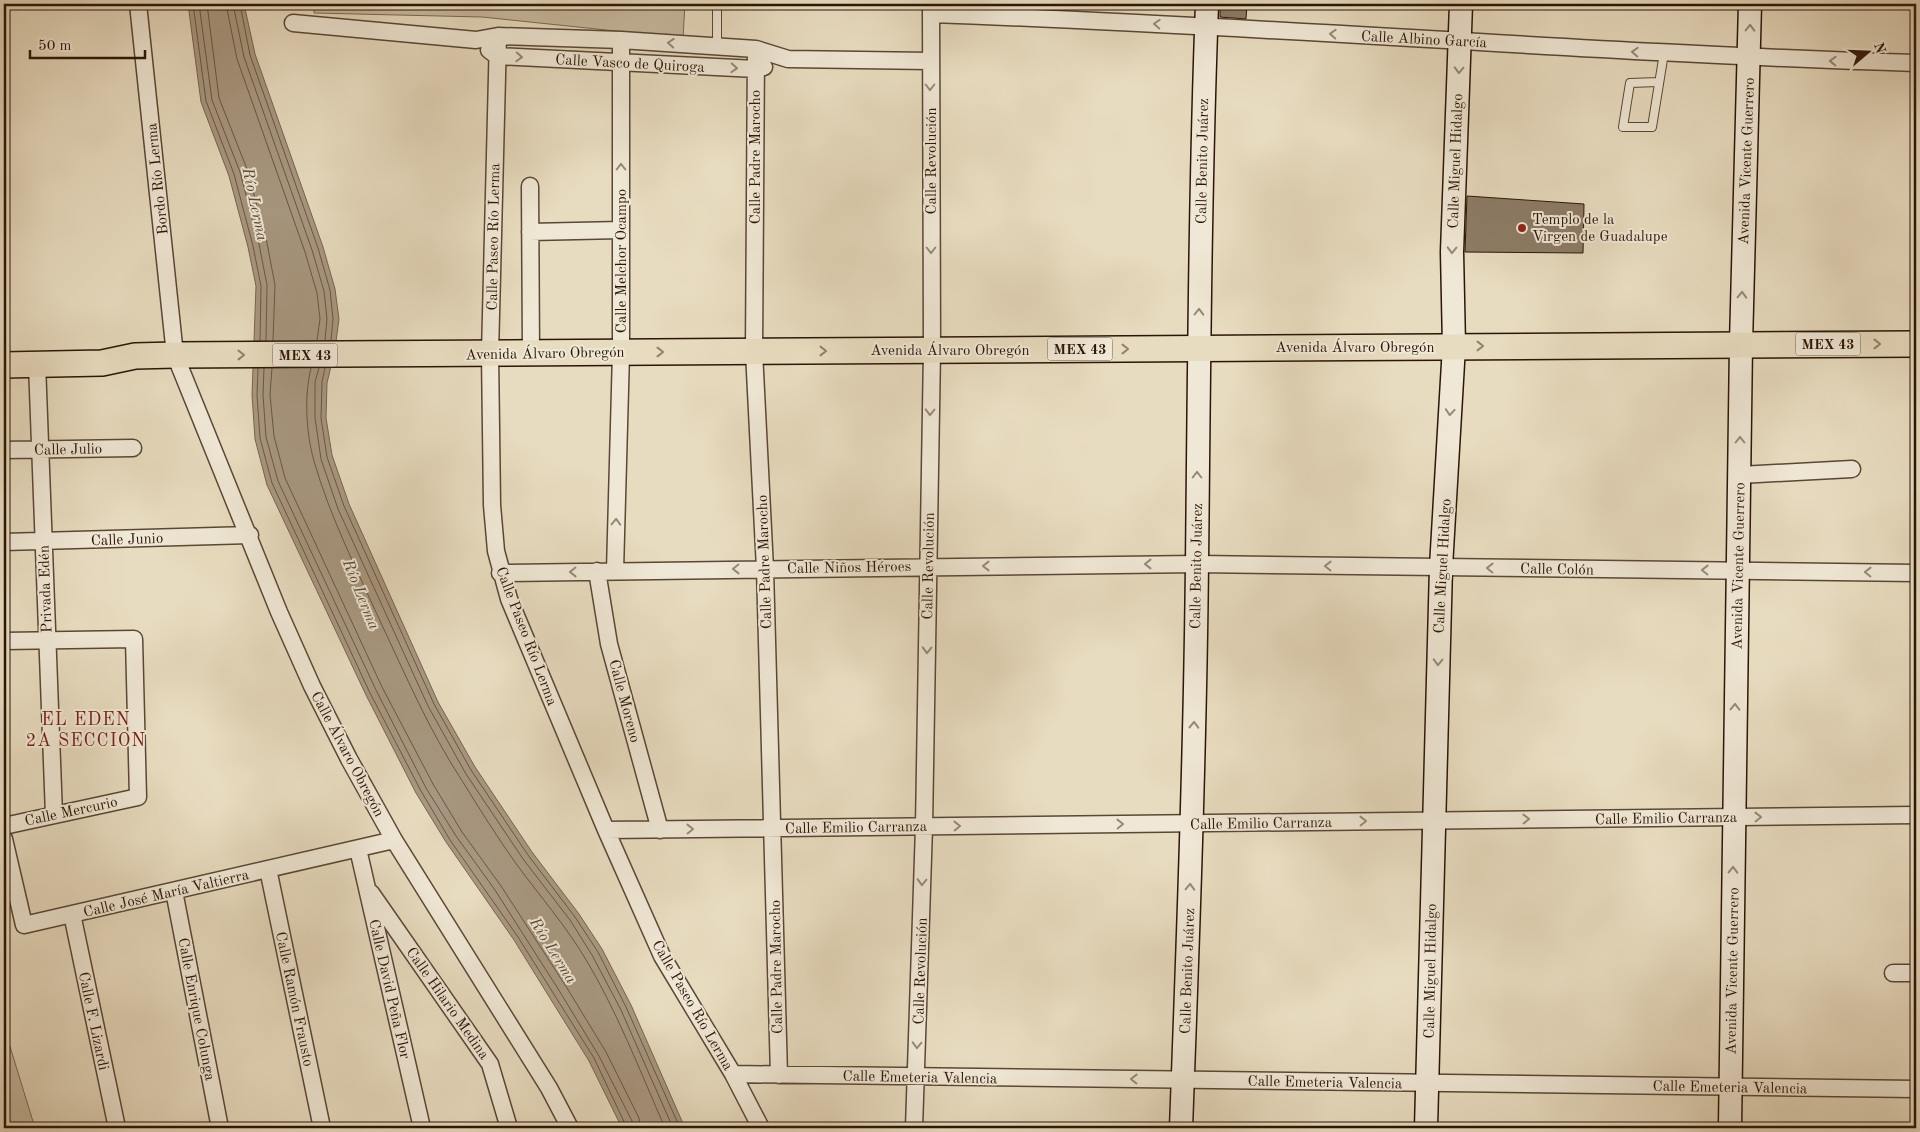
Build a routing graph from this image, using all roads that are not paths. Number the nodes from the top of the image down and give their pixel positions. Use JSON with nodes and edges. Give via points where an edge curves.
{"nodes":[{"id":1,"x":138,"y":4,"type":"edge"},
{"id":2,"x":717,"y":4,"type":"edge"},
{"id":3,"x":1207,"y":4,"type":"edge"},
{"id":4,"x":1461,"y":4,"type":"edge"},
{"id":5,"x":1750,"y":4,"type":"edge"},
{"id":6,"x":931,"y":9,"type":"edge"},
{"id":7,"x":293,"y":23,"type":"dead end"},
{"id":8,"x":1206,"y":26,"type":"junction"},
{"id":9,"x":498,"y":36,"type":"junction"},
{"id":10,"x":476,"y":40,"type":"junction"},
{"id":11,"x":621,"y":40,"type":"junction"},
{"id":12,"x":1460,"y":42,"type":"junction"},
{"id":13,"x":716,"y":47,"type":"junction"},
{"id":14,"x":756,"y":49,"type":"junction"},
{"id":15,"x":1664,"y":53,"type":"junction"},
{"id":16,"x":496,"y":56,"type":"junction"},
{"id":17,"x":1749,"y":58,"type":"junction"},
{"id":18,"x":788,"y":59,"type":"junction"},
{"id":19,"x":930,"y":60,"type":"junction"},
{"id":20,"x":621,"y":62,"type":"junction"},
{"id":21,"x":1916,"y":63,"type":"edge"},
{"id":22,"x":756,"y":69,"type":"junction"},
{"id":23,"x":1658,"y":82,"type":"junction"},
{"id":24,"x":530,"y":186,"type":"dead end"},
{"id":25,"x":621,"y":230,"type":"junction"},
{"id":26,"x":530,"y":232,"type":"junction"},
{"id":27,"x":1741,"y":344,"type":"junction"},
{"id":28,"x":1916,"y":344,"type":"edge"},
{"id":29,"x":1454,"y":346,"type":"junction"},
{"id":30,"x":1198,"y":348,"type":"junction"},
{"id":31,"x":4,"y":349,"type":"edge"},
{"id":32,"x":932,"y":350,"type":"junction"},
{"id":33,"x":754,"y":352,"type":"junction"},
{"id":34,"x":621,"y":353,"type":"junction"},
{"id":35,"x":490,"y":354,"type":"junction"},
{"id":36,"x":531,"y":354,"type":"junction"},
{"id":37,"x":184,"y":355,"type":"junction"},
{"id":38,"x":135,"y":356,"type":"junction"},
{"id":39,"x":37,"y":364,"type":"junction"},
{"id":40,"x":4,"y":365,"type":"edge"},
{"id":41,"x":133,"y":448,"type":"dead end"},
{"id":42,"x":4,"y":450,"type":"edge"},
{"id":43,"x":39,"y":450,"type":"junction"},
{"id":44,"x":1852,"y":469,"type":"dead end"},
{"id":45,"x":1740,"y":475,"type":"junction"},
{"id":46,"x":250,"y":535,"type":"junction"},
{"id":47,"x":43,"y":541,"type":"junction"},
{"id":48,"x":4,"y":542,"type":"edge"},
{"id":49,"x":1197,"y":564,"type":"junction"},
{"id":50,"x":928,"y":566,"type":"junction"},
{"id":51,"x":1441,"y":567,"type":"junction"},
{"id":52,"x":765,"y":569,"type":"junction"},
{"id":53,"x":615,"y":571,"type":"junction"},
{"id":54,"x":1737,"y":571,"type":"junction"},
{"id":55,"x":597,"y":572,"type":"junction"},
{"id":56,"x":500,"y":573,"type":"junction"},
{"id":57,"x":1916,"y":573,"type":"edge"},
{"id":58,"x":47,"y":640,"type":"junction"},
{"id":59,"x":4,"y":641,"type":"edge"},
{"id":60,"x":54,"y":815,"type":"junction"},
{"id":61,"x":1916,"y":815,"type":"edge"},
{"id":62,"x":1734,"y":817,"type":"junction"},
{"id":63,"x":1434,"y":820,"type":"junction"},
{"id":64,"x":1192,"y":823,"type":"junction"},
{"id":65,"x":4,"y":826,"type":"edge"},
{"id":66,"x":924,"y":827,"type":"junction"},
{"id":67,"x":773,"y":828,"type":"junction"},
{"id":68,"x":606,"y":830,"type":"junction"},
{"id":69,"x":660,"y":830,"type":"junction"},
{"id":70,"x":4,"y":839,"type":"edge"},
{"id":71,"x":394,"y":840,"type":"junction"},
{"id":72,"x":358,"y":849,"type":"junction"},
{"id":73,"x":268,"y":869,"type":"junction"},
{"id":74,"x":367,"y":887,"type":"junction"},
{"id":75,"x":174,"y":891,"type":"junction"},
{"id":76,"x":72,"y":914,"type":"junction"},
{"id":77,"x":1893,"y":973,"type":"dead end"},
{"id":78,"x":1916,"y":973,"type":"edge"},
{"id":79,"x":733,"y":1074,"type":"junction"},
{"id":80,"x":779,"y":1075,"type":"junction"},
{"id":81,"x":916,"y":1076,"type":"junction"},
{"id":82,"x":1183,"y":1080,"type":"junction"},
{"id":83,"x":1427,"y":1083,"type":"junction"},
{"id":84,"x":1730,"y":1087,"type":"junction"},
{"id":85,"x":1916,"y":1089,"type":"edge"},
{"id":86,"x":117,"y":1128,"type":"edge"},
{"id":87,"x":220,"y":1128,"type":"edge"},
{"id":88,"x":322,"y":1128,"type":"edge"},
{"id":89,"x":422,"y":1128,"type":"edge"},
{"id":90,"x":509,"y":1128,"type":"edge"},
{"id":91,"x":570,"y":1128,"type":"edge"},
{"id":92,"x":761,"y":1128,"type":"edge"},
{"id":93,"x":914,"y":1128,"type":"edge"},
{"id":94,"x":1181,"y":1128,"type":"edge"},
{"id":95,"x":1426,"y":1128,"type":"edge"},
{"id":96,"x":1730,"y":1128,"type":"edge"}],
"edges":[{"from":1,"to":37,"type":"street","name":"Bordo Río Lerma"},
{"from":2,"to":13,"type":"lane"},
{"from":3,"to":8,"type":"street","name":"Calle Benito Juárez"},
{"from":4,"to":12,"type":"street","name":"Calle Miguel Hidalgo"},
{"from":17,"to":5,"type":"street","name":"Avenida Vicente Guerrero","one_way":true},
{"from":8,"to":6,"type":"street","name":"Calle Albino García","one_way":true},
{"from":6,"to":19,"type":"street","name":"Calle Revolución"},
{"from":7,"to":10,"type":"street","name":"Calle Vasco de Quiroga"},
{"from":12,"to":8,"type":"street","name":"Calle Albino García","one_way":true},
{"from":30,"to":8,"type":"street","name":"Calle Benito Juárez","one_way":true},
{"from":9,"to":10,"type":"street","name":"Calle Vasco de Quiroga"},
{"from":9,"to":11,"type":"street","name":"Calle Vasco de Quiroga"},
{"from":9,"to":16,"type":"street","name":"Calle Paseo Río Lerma"},
{"from":10,"to":16,"type":"street"},
{"from":13,"to":11,"type":"street","name":"Calle Vasco de Quiroga","one_way":true},
{"from":11,"to":20,"type":"street","name":"Calle Melchor Ocampo"},
{"from":15,"to":12,"type":"street","name":"Calle Albino García","one_way":true},
{"from":12,"to":29,"type":"street","name":"Calle Miguel Hidalgo","one_way":true,"via":[[1452,252]]},
{"from":13,"to":14,"type":"street","name":"Calle Vasco de Quiroga"},
{"from":14,"to":18,"type":"street","name":"Calle Vasco de Quiroga"},
{"from":14,"to":22,"type":"street","name":"Calle Padre Marocho"},
{"from":15,"to":17,"type":"street","name":"Calle Albino García"},
{"from":15,"to":23,"type":"lane"},
{"from":16,"to":20,"type":"street","name":"Calle Vasco de Quiroga","one_way":true},
{"from":16,"to":35,"type":"street","name":"Calle Paseo Río Lerma"},
{"from":21,"to":17,"type":"street","name":"Calle Albino García","one_way":true},
{"from":27,"to":17,"type":"street","name":"Avenida Vicente Guerrero","one_way":true},
{"from":18,"to":19,"type":"street","name":"Calle Vasco de Quiroga"},
{"from":18,"to":22,"type":"street","name":"Calle Vasco de Quiroga"},
{"from":19,"to":32,"type":"street","name":"Calle Revolución","one_way":true},
{"from":20,"to":22,"type":"street","name":"Calle Vasco de Quiroga","one_way":true},
{"from":25,"to":20,"type":"street","name":"Calle Melchor Ocampo","one_way":true},
{"from":22,"to":33,"type":"street","name":"Calle Padre Marocho"},
{"from":23,"to":23,"type":"lane","via":[[1652,127],[1623,128],[1630,83]]},
{"from":24,"to":26,"type":"street"},
{"from":25,"to":26,"type":"street"},
{"from":25,"to":34,"type":"street","name":"Calle Melchor Ocampo"},
{"from":26,"to":36,"type":"street"},
{"from":27,"to":28,"type":"main road","name":"Avenida Álvaro Obregón","number":"MEX 43","one_way":true},
{"from":29,"to":27,"type":"main road","name":"Avenida Álvaro Obregón","number":"MEX 43","one_way":true},
{"from":45,"to":27,"type":"street","name":"Avenida Vicente Guerrero","one_way":true},
{"from":29,"to":30,"type":"main road","name":"Avenida Álvaro Obregón","number":"MEX 43"},
{"from":29,"to":51,"type":"street","name":"Calle Miguel Hidalgo","one_way":true},
{"from":32,"to":30,"type":"main road","name":"Avenida Álvaro Obregón","number":"MEX 43","one_way":true},
{"from":49,"to":30,"type":"street","name":"Calle Benito Juárez","one_way":true},
{"from":31,"to":38,"type":"main road","name":"Avenida Álvaro Obregón","number":"MEX 43","via":[[104,350]]},
{"from":33,"to":32,"type":"main road","name":"Avenida Álvaro Obregón","number":"MEX 43","one_way":true},
{"from":32,"to":50,"type":"street","name":"Calle Revolución","one_way":true},
{"from":34,"to":33,"type":"main road","name":"Avenida Álvaro Obregón","number":"MEX 43","one_way":true},
{"from":33,"to":52,"type":"street","name":"Calle Padre Marocho"},
{"from":34,"to":36,"type":"main road","name":"Avenida Álvaro Obregón","number":"MEX 43"},
{"from":53,"to":34,"type":"street","name":"Calle Melchor Ocampo","one_way":true},
{"from":35,"to":36,"type":"main road","name":"Avenida Álvaro Obregón","number":"MEX 43"},
{"from":37,"to":35,"type":"main road","name":"Avenida Álvaro Obregón","number":"MEX 43","one_way":true},
{"from":35,"to":56,"type":"street","name":"Calle Paseo Río Lerma","via":[[493,528]]},
{"from":37,"to":38,"type":"main road","name":"Avenida Álvaro Obregón","number":"MEX 43"},
{"from":37,"to":46,"type":"street","name":"Calle Álvaro Obregón"},
{"from":38,"to":39,"type":"main road","name":"Avenida Álvaro Obregón","number":"MEX 43","via":[[102,363]]},
{"from":39,"to":40,"type":"main road","name":"Avenida Álvaro Obregón","number":"MEX 43"},
{"from":39,"to":43,"type":"street","name":"Privada Edén"},
{"from":41,"to":43,"type":"street","name":"Calle Julio"},
{"from":42,"to":43,"type":"street","name":"Calle Julio"},
{"from":43,"to":47,"type":"street","name":"Privada Edén"},
{"from":44,"to":45,"type":"street"},
{"from":45,"to":54,"type":"street","name":"Avenida Vicente Guerrero"},
{"from":46,"to":47,"type":"street","name":"Calle Junio"},
{"from":46,"to":71,"type":"street","name":"Calle Álvaro Obregón","via":[[312,686]]},
{"from":47,"to":48,"type":"street","name":"Calle Junio"},
{"from":47,"to":58,"type":"street","name":"Privada Edén"},
{"from":49,"to":50,"type":"street","name":"Calle Niños Héroes","one_way":true},
{"from":51,"to":49,"type":"street","name":"Calle Colón","one_way":true},
{"from":64,"to":49,"type":"street","name":"Calle Benito Juárez","one_way":true},
{"from":50,"to":52,"type":"street","name":"Calle Niños Héroes"},
{"from":50,"to":66,"type":"street","name":"Calle Revolución","one_way":true},
{"from":54,"to":51,"type":"street","name":"Calle Colón","one_way":true},
{"from":51,"to":63,"type":"street","name":"Calle Miguel Hidalgo","one_way":true},
{"from":52,"to":53,"type":"street","name":"Calle Niños Héroes","one_way":true},
{"from":52,"to":67,"type":"street","name":"Calle Padre Marocho"},
{"from":53,"to":55,"type":"street","name":"Calle Niños Héroes"},
{"from":57,"to":54,"type":"street","name":"Calle Colón","one_way":true},
{"from":62,"to":54,"type":"street","name":"Avenida Vicente Guerrero","one_way":true},
{"from":55,"to":56,"type":"street","name":"Calle Niños Héroes","one_way":true},
{"from":55,"to":69,"type":"street","name":"Calle Moreno","via":[[610,644]]},
{"from":56,"to":68,"type":"street","name":"Calle Paseo Río Lerma"},
{"from":58,"to":59,"type":"street"},
{"from":58,"to":60,"type":"street","name":"Privada Edén"},
{"from":58,"to":60,"type":"street","name":"Calle Mercurio","via":[[134,638],[138,797]]},
{"from":60,"to":65,"type":"street","name":"Calle Mercurio"},
{"from":62,"to":61,"type":"street","name":"Calle Emilio Carranza","one_way":true},
{"from":63,"to":62,"type":"street","name":"Calle Emilio Carranza","one_way":true},
{"from":84,"to":62,"type":"street","name":"Avenida Vicente Guerrero","one_way":true},
{"from":64,"to":63,"type":"street","name":"Calle Emilio Carranza","one_way":true},
{"from":63,"to":83,"type":"street","name":"Calle Miguel Hidalgo"},
{"from":66,"to":64,"type":"street","name":"Calle Emilio Carranza","one_way":true},
{"from":82,"to":64,"type":"street","name":"Calle Benito Juárez","one_way":true},
{"from":66,"to":67,"type":"street","name":"Calle Emilio Carranza"},
{"from":66,"to":81,"type":"street","name":"Calle Revolución","one_way":true},
{"from":69,"to":67,"type":"street","name":"Calle Emilio Carranza","one_way":true},
{"from":67,"to":80,"type":"street","name":"Calle Padre Marocho"},
{"from":68,"to":69,"type":"street","name":"Calle Emilio Carranza"},
{"from":68,"to":79,"type":"street","name":"Calle Paseo Río Lerma","via":[[662,956]]},
{"from":70,"to":76,"type":"street","name":"Calle José María Valtierra","via":[[24,926]]},
{"from":71,"to":72,"type":"street","name":"Calle José María Valtierra"},
{"from":71,"to":91,"type":"street","name":"Calle Álvaro Obregón","via":[[549,1088]]},
{"from":72,"to":73,"type":"street","name":"Calle José María Valtierra"},
{"from":72,"to":74,"type":"street","name":"Calle David Peña Flor"},
{"from":73,"to":75,"type":"street","name":"Calle José María Valtierra"},
{"from":73,"to":88,"type":"street","name":"Calle Ramón Frausto"},
{"from":74,"to":89,"type":"street","name":"Calle David Peña Flor"},
{"from":74,"to":90,"type":"street","name":"Calle Hilario Medina","via":[[490,1064]]},
{"from":75,"to":76,"type":"street","name":"Calle José María Valtierra"},
{"from":75,"to":87,"type":"street","name":"Calle Enrique Colunga"},
{"from":76,"to":86,"type":"street","name":"Calle F. Lizardi"},
{"from":77,"to":78,"type":"street"},
{"from":79,"to":80,"type":"street","name":"Calle Emeteria Valencia"},
{"from":79,"to":92,"type":"street","name":"Calle Paseo Río Lerma"},
{"from":80,"to":81,"type":"street","name":"Calle Emeteria Valencia"},
{"from":82,"to":81,"type":"street","name":"Calle Emeteria Valencia","one_way":true},
{"from":81,"to":93,"type":"street","name":"Calle Revolución"},
{"from":82,"to":83,"type":"street","name":"Calle Emeteria Valencia"},
{"from":82,"to":94,"type":"street","name":"Calle Benito Juárez"},
{"from":83,"to":84,"type":"street","name":"Calle Emeteria Valencia"},
{"from":83,"to":95,"type":"street","name":"Calle Miguel Hidalgo"},
{"from":84,"to":85,"type":"street","name":"Calle Emeteria Valencia"},
{"from":84,"to":96,"type":"street","name":"Avenida Vicente Guerrero"}]}
